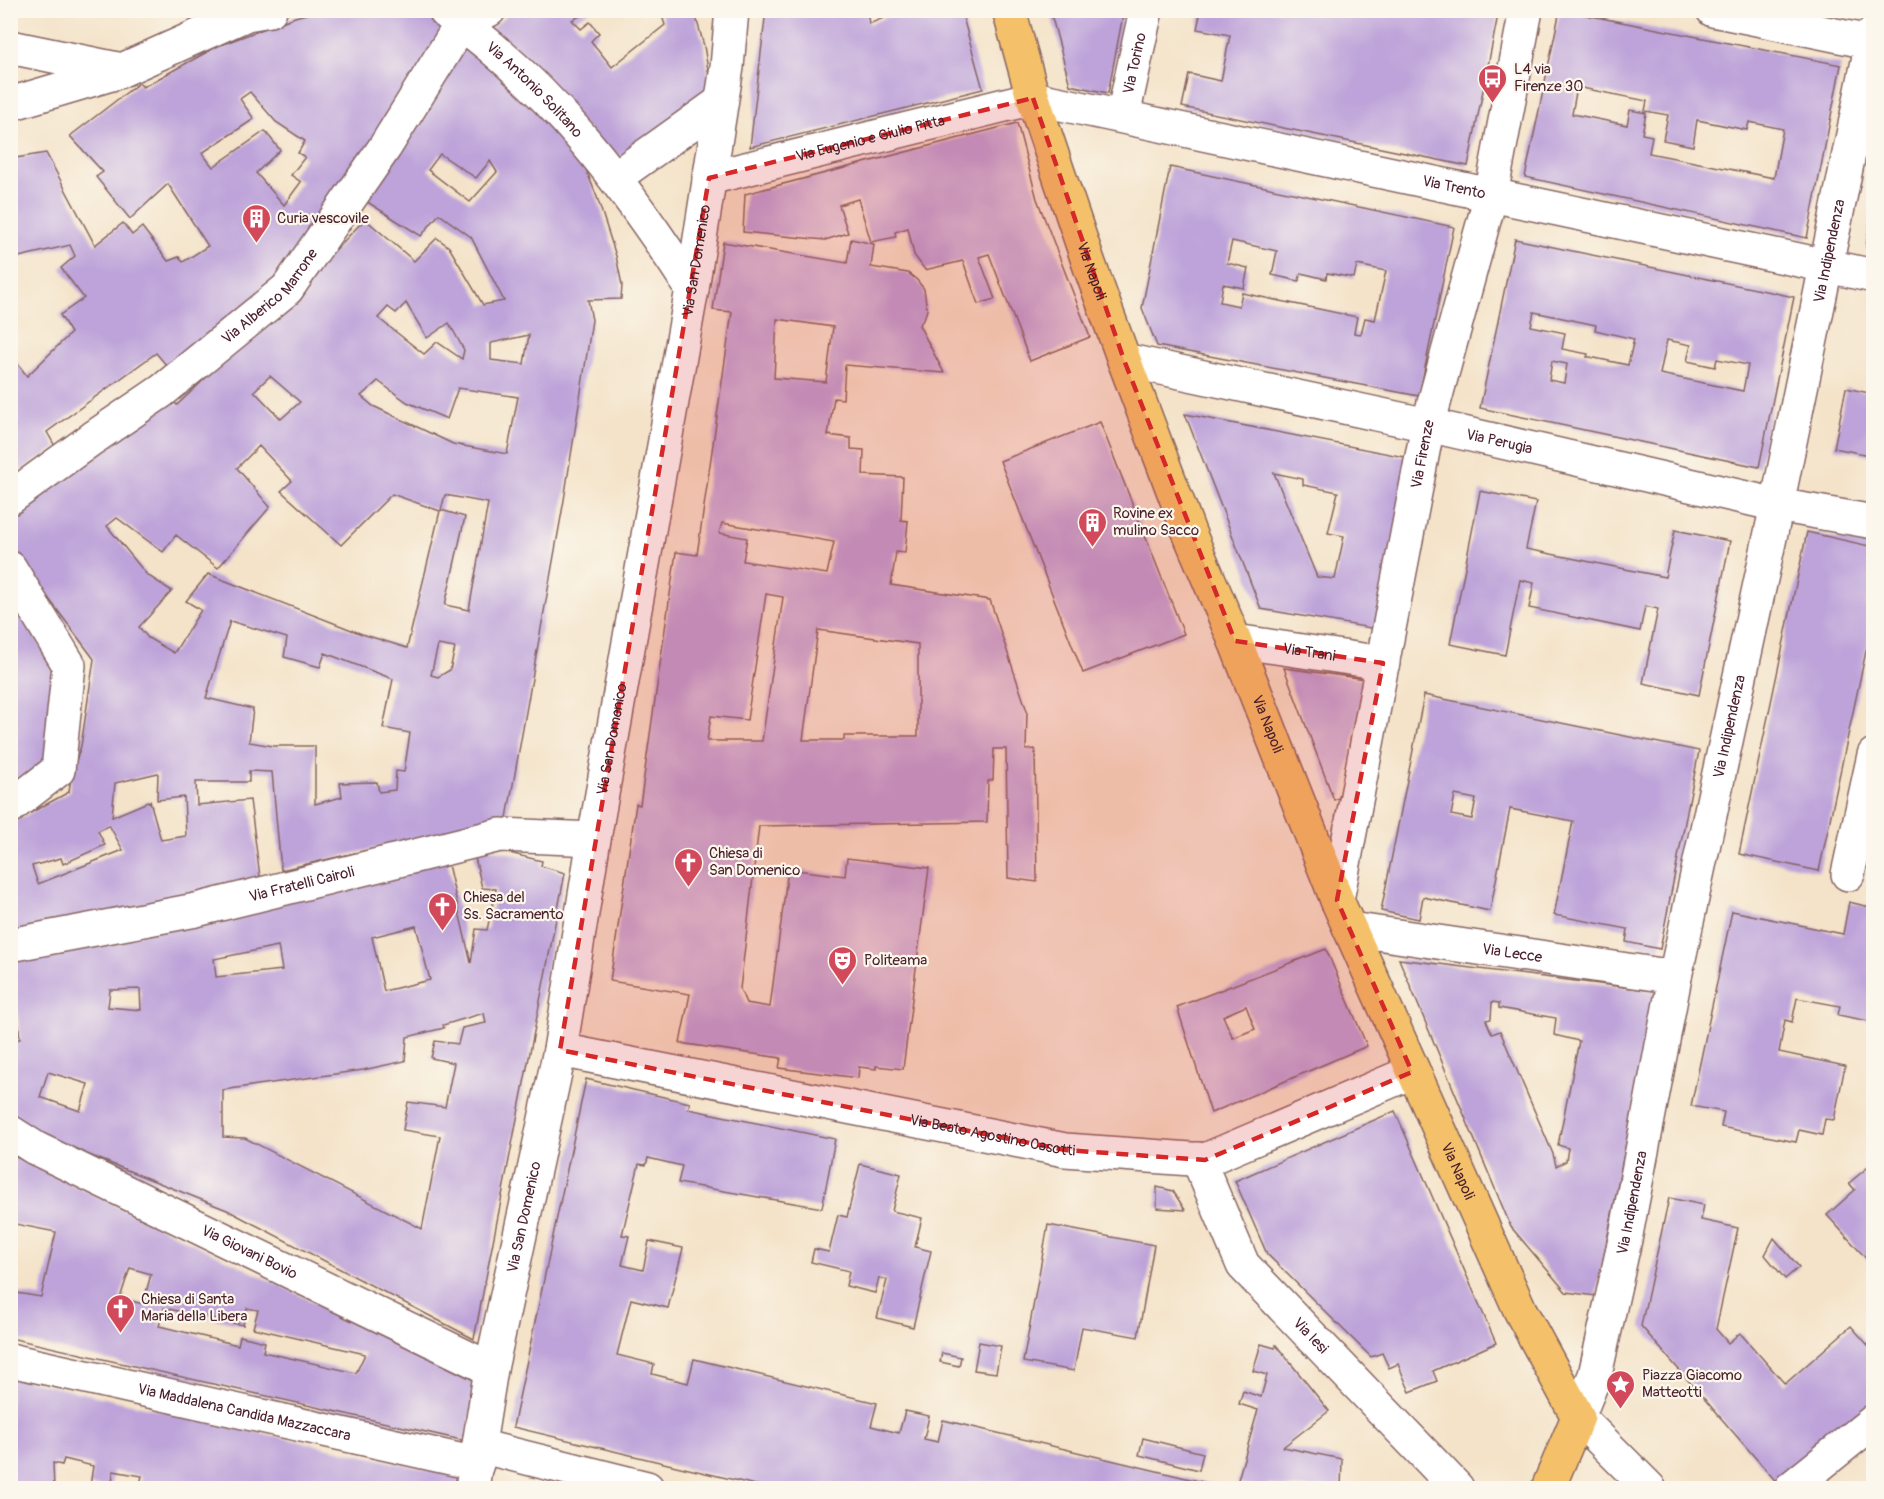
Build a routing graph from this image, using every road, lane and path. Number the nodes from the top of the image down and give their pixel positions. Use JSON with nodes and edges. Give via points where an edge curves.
{"nodes":[{"id":1,"x":732,"y":10,"type":"edge"},
{"id":2,"x":1010,"y":10,"type":"edge"},
{"id":3,"x":1146,"y":10,"type":"edge"},
{"id":4,"x":1526,"y":10,"type":"edge"},
{"id":5,"x":1713,"y":10,"type":"edge"},
{"id":6,"x":255,"y":12,"type":"edge"},
{"id":7,"x":466,"y":15,"type":"edge"},
{"id":8,"x":1873,"y":40,"type":"edge"},
{"id":9,"x":10,"y":47,"type":"edge"},
{"id":10,"x":122,"y":70,"type":"junction"},
{"id":11,"x":1033,"y":98,"type":"junction"},
{"id":12,"x":721,"y":102,"type":"junction"},
{"id":13,"x":10,"y":104,"type":"edge"},
{"id":14,"x":1122,"y":116,"type":"junction"},
{"id":15,"x":616,"y":177,"type":"junction"},
{"id":16,"x":709,"y":178,"type":"junction"},
{"id":17,"x":1491,"y":195,"type":"junction"},
{"id":18,"x":1826,"y":265,"type":"junction"},
{"id":19,"x":1874,"y":276,"type":"edge"},
{"id":20,"x":692,"y":289,"type":"junction"},
{"id":21,"x":1124,"y":360,"type":"junction"},
{"id":22,"x":1428,"y":425,"type":"junction"},
{"id":23,"x":10,"y":498,"type":"edge"},
{"id":24,"x":1777,"y":505,"type":"junction"},
{"id":25,"x":1874,"y":522,"type":"edge"},
{"id":26,"x":10,"y":568,"type":"edge"},
{"id":27,"x":1235,"y":641,"type":"junction"},
{"id":28,"x":1383,"y":663,"type":"junction"},
{"id":29,"x":1874,"y":755,"type":"edge"},
{"id":30,"x":10,"y":807,"type":"edge"},
{"id":31,"x":594,"y":838,"type":"junction"},
{"id":32,"x":1848,"y":873,"type":"dead end"},
{"id":33,"x":1337,"y":900,"type":"junction"},
{"id":34,"x":1350,"y":929,"type":"junction"},
{"id":35,"x":10,"y":945,"type":"edge"},
{"id":36,"x":1675,"y":977,"type":"junction"},
{"id":37,"x":560,"y":1050,"type":"junction"},
{"id":38,"x":1412,"y":1072,"type":"junction"},
{"id":39,"x":10,"y":1132,"type":"edge"},
{"id":40,"x":1198,"y":1159,"type":"junction"},
{"id":41,"x":10,"y":1360,"type":"edge"},
{"id":42,"x":491,"y":1369,"type":"junction"},
{"id":43,"x":1578,"y":1417,"type":"junction"},
{"id":44,"x":1874,"y":1421,"type":"edge"},
{"id":45,"x":476,"y":1466,"type":"edge"},
{"id":46,"x":647,"y":1488,"type":"edge"},
{"id":47,"x":1457,"y":1488,"type":"edge"},
{"id":48,"x":1548,"y":1488,"type":"edge"},
{"id":49,"x":1649,"y":1488,"type":"edge"},
{"id":50,"x":1791,"y":1488,"type":"edge"}],
"edges":[{"from":1,"to":12,"type":"street","name":"Via San Domenico"},
{"from":2,"to":11,"type":"main road","name":"Via Napoli"},
{"from":3,"to":14,"type":"street","name":"Via Torino"},
{"from":4,"to":17,"type":"street","name":"Via Firenze"},
{"from":5,"to":8,"type":"street"},
{"from":6,"to":10,"type":"street"},
{"from":7,"to":15,"type":"street","name":"Via Antonio Solitano","via":[[565,117]]},
{"from":7,"to":23,"type":"street","name":"Via Alberico Marrone","via":[[385,147],[287,289],[162,391]]},
{"from":8,"to":18,"type":"street","name":"Via Indipendenza"},
{"from":9,"to":10,"type":"street"},
{"from":10,"to":13,"type":"street"},
{"from":11,"to":14,"type":"street","name":"Via Trento"},
{"from":11,"to":16,"type":"street","name":"Via Eugenio e Giulio Pitta"},
{"from":11,"to":21,"type":"main road","name":"Via Napoli"},
{"from":12,"to":15,"type":"street"},
{"from":12,"to":16,"type":"street","name":"Via San Domenico"},
{"from":14,"to":17,"type":"street","name":"Via Trento"},
{"from":15,"to":20,"type":"street","name":"Via Antonio Solitano"},
{"from":16,"to":20,"type":"street","name":"Via San Domenico"},
{"from":17,"to":18,"type":"street","name":"Via Trento"},
{"from":17,"to":22,"type":"street","name":"Via Firenze"},
{"from":18,"to":19,"type":"street","name":"Via Trento"},
{"from":18,"to":24,"type":"street","name":"Via Indipendenza"},
{"from":20,"to":31,"type":"street","name":"Via San Domenico"},
{"from":21,"to":22,"type":"street","name":"Via Perugia"},
{"from":21,"to":27,"type":"main road","name":"Via Napoli"},
{"from":22,"to":24,"type":"street","name":"Via Perugia"},
{"from":22,"to":28,"type":"street","name":"Via Firenze"},
{"from":24,"to":25,"type":"street","name":"Via Perugia"},
{"from":24,"to":36,"type":"street","name":"Via Indipendenza"},
{"from":26,"to":30,"type":"street","via":[[69,666],[58,770]]},
{"from":27,"to":28,"type":"street","name":"Via Trani"},
{"from":27,"to":33,"type":"main road","name":"Via Napoli"},
{"from":28,"to":33,"type":"street","name":"Via Firenze"},
{"from":29,"to":32,"type":"street"},
{"from":31,"to":35,"type":"street","name":"Via Fratelli Cairoli","via":[[500,835],[196,910]]},
{"from":31,"to":37,"type":"street","name":"Via San Domenico"},
{"from":33,"to":34,"type":"main road","name":"Via Napoli"},
{"from":34,"to":36,"type":"street","name":"Via Lecce"},
{"from":34,"to":38,"type":"main road","name":"Via Napoli"},
{"from":36,"to":43,"type":"street","name":"Via Indipendenza","via":[[1626,1235],[1595,1375]]},
{"from":37,"to":40,"type":"street","name":"Via Beato Agostino Casotti","via":[[1065,1150]]},
{"from":37,"to":42,"type":"street","name":"Via San Domenico"},
{"from":38,"to":40,"type":"street","name":"Via Beato Agostino Casotti","via":[[1205,1160]]},
{"from":38,"to":43,"type":"main road","name":"Via Napoli","via":[[1520,1310]]},
{"from":39,"to":42,"type":"street","name":"Via Giovani Bovio","via":[[35,1148]]},
{"from":40,"to":47,"type":"street","name":"Via Iesi","via":[[1243,1265]]},
{"from":41,"to":45,"type":"street","name":"Via Maddalena Candida Mazzaccara"},
{"from":42,"to":45,"type":"street","name":"Via San Domenico"},
{"from":43,"to":48,"type":"main road"},
{"from":43,"to":49,"type":"street"},
{"from":44,"to":50,"type":"street"},
{"from":45,"to":46,"type":"street","name":"Via Maddalena Candida Mazzaccara"}]}
